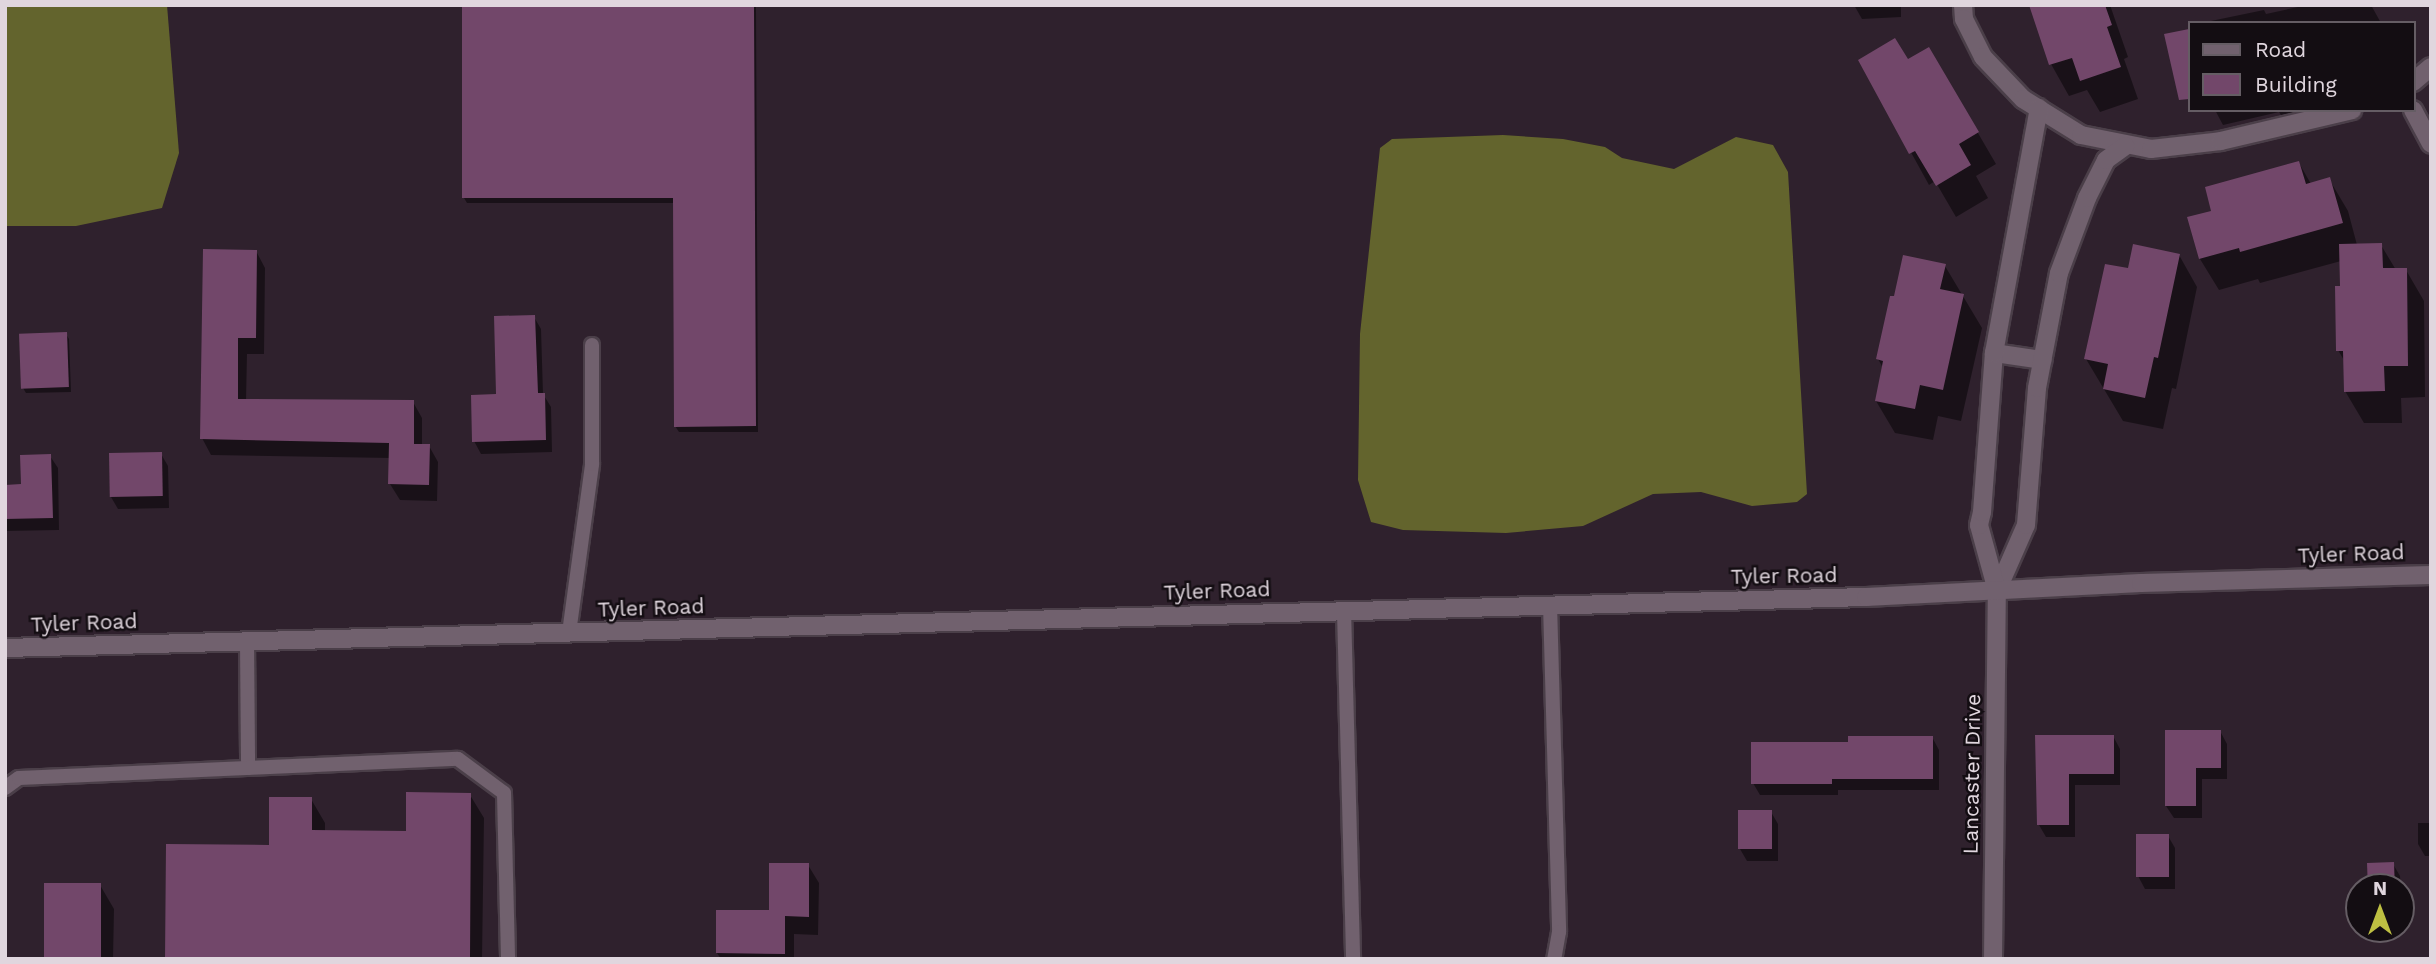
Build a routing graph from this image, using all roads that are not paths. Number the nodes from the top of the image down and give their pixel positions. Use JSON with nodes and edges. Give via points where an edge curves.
{"nodes":[{"id":1,"x":1962,"y":5,"type":"edge"},
{"id":2,"x":2431,"y":67,"type":"edge"},
{"id":3,"x":2415,"y":80,"type":"edge"},
{"id":4,"x":2039,"y":108,"type":"junction"},
{"id":5,"x":2344,"y":112,"type":"edge"},
{"id":6,"x":2414,"y":112,"type":"edge"},
{"id":7,"x":2431,"y":144,"type":"edge"},
{"id":8,"x":2124,"y":146,"type":"junction"},
{"id":9,"x":592,"y":345,"type":"dead end"},
{"id":10,"x":1994,"y":353,"type":"junction"},
{"id":11,"x":2042,"y":360,"type":"junction"},
{"id":12,"x":2431,"y":575,"type":"edge"},
{"id":13,"x":1997,"y":591,"type":"junction"},
{"id":14,"x":1550,"y":604,"type":"junction"},
{"id":15,"x":1343,"y":610,"type":"junction"},
{"id":16,"x":569,"y":633,"type":"junction"},
{"id":17,"x":247,"y":642,"type":"junction"},
{"id":18,"x":5,"y":648,"type":"edge"},
{"id":19,"x":248,"y":768,"type":"junction"},
{"id":20,"x":5,"y":788,"type":"edge"},
{"id":21,"x":508,"y":959,"type":"edge"},
{"id":22,"x":1353,"y":959,"type":"edge"},
{"id":23,"x":1555,"y":959,"type":"edge"},
{"id":24,"x":1993,"y":959,"type":"edge"}],
"edges":[{"from":1,"to":4,"type":"street","via":[[1983,57],[2023,99]]},
{"from":2,"to":3,"type":"street"},
{"from":4,"to":8,"type":"street","via":[[2081,135]]},
{"from":4,"to":10,"type":"street"},
{"from":5,"to":8,"type":"street","via":[[2221,141],[2151,149]]},
{"from":6,"to":7,"type":"street"},
{"from":8,"to":11,"type":"street","via":[[2106,160],[2087,198],[2059,273]]},
{"from":9,"to":16,"type":"lane","via":[[592,464]]},
{"from":10,"to":11,"type":"street"},
{"from":10,"to":13,"type":"street","via":[[1979,525]]},
{"from":11,"to":13,"type":"street","via":[[2026,524]]},
{"from":12,"to":13,"type":"street","name":"Tyler Road"},
{"from":13,"to":14,"type":"street","name":"Tyler Road"},
{"from":13,"to":24,"type":"street","name":"Lancaster Drive"},
{"from":14,"to":15,"type":"street","name":"Tyler Road"},
{"from":14,"to":23,"type":"lane","via":[[1559,919]]},
{"from":15,"to":16,"type":"street","name":"Tyler Road"},
{"from":15,"to":22,"type":"lane"},
{"from":16,"to":17,"type":"street","name":"Tyler Road"},
{"from":17,"to":18,"type":"street","name":"Tyler Road"},
{"from":17,"to":19,"type":"lane"},
{"from":19,"to":20,"type":"lane","via":[[19,778]]},
{"from":19,"to":21,"type":"lane","via":[[458,759],[505,793]]}]}
